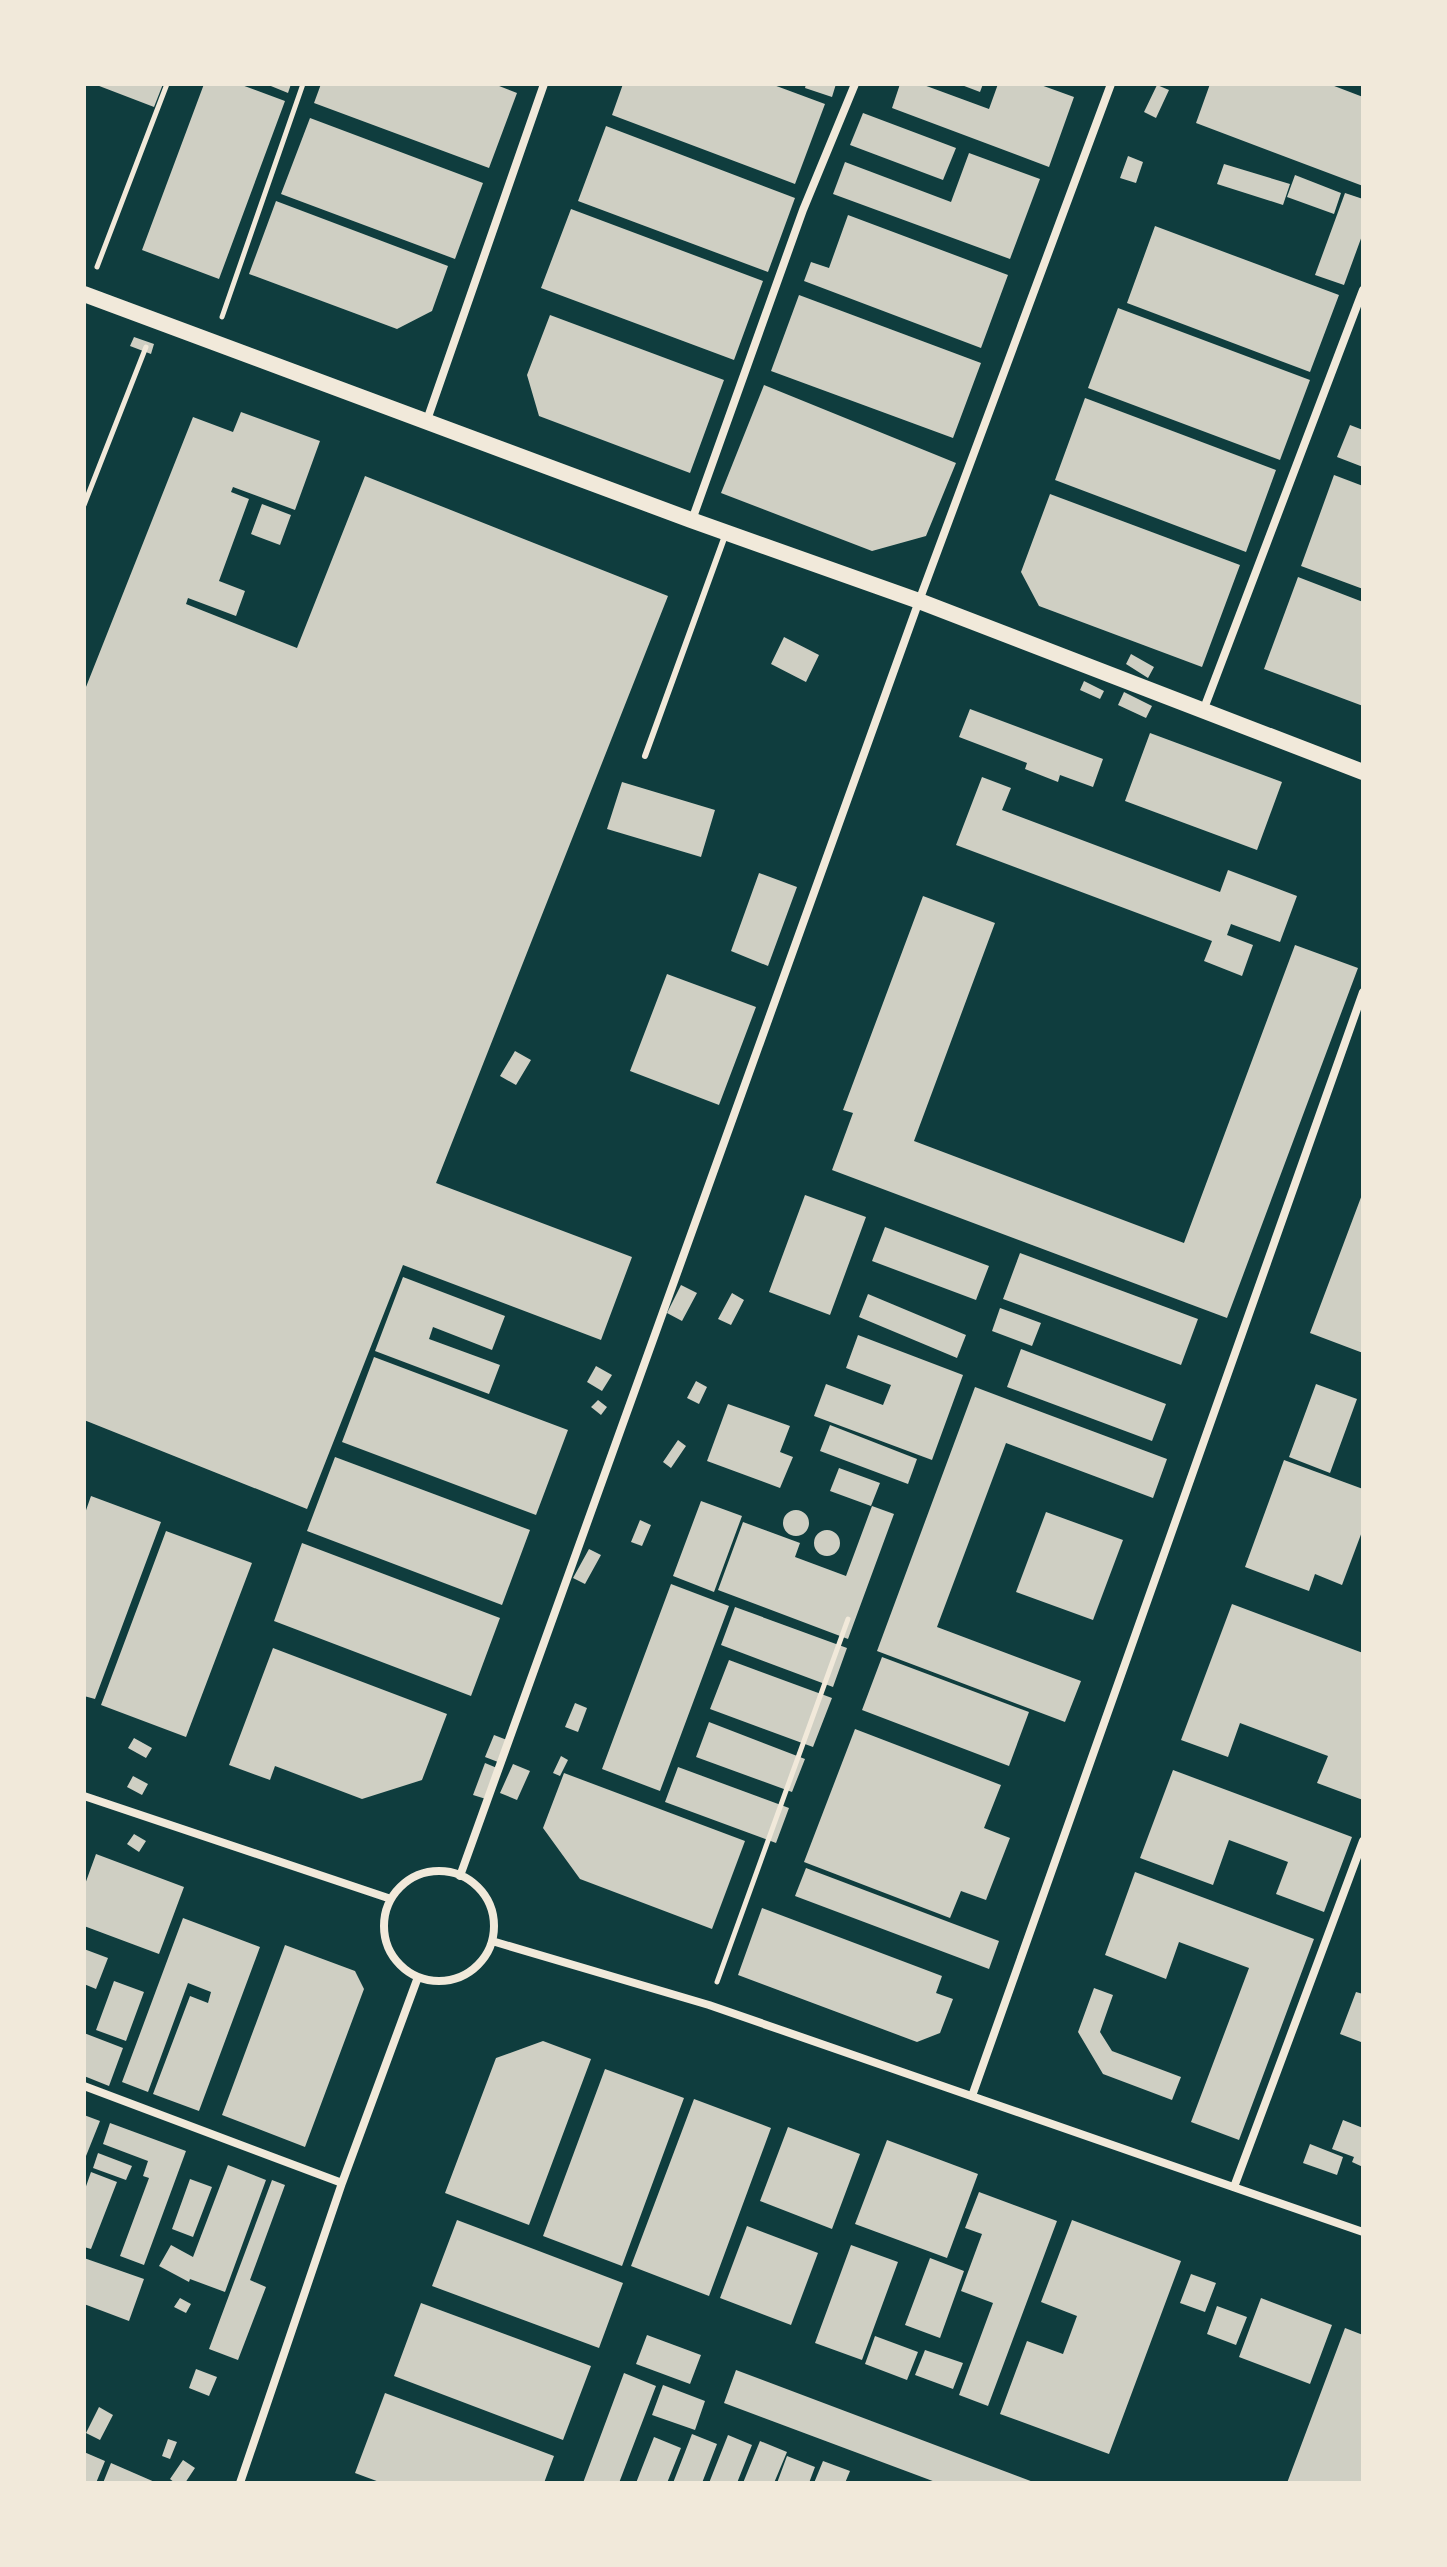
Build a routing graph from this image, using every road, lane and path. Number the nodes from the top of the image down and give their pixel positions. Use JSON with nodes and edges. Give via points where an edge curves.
{"nodes":[{"id":1,"x":167,"y":84,"type":"edge"},
{"id":2,"x":303,"y":84,"type":"edge"},
{"id":3,"x":544,"y":84,"type":"edge"},
{"id":4,"x":855,"y":84,"type":"edge"},
{"id":5,"x":1111,"y":84,"type":"edge"},
{"id":6,"x":1363,"y":290,"type":"edge"},
{"id":7,"x":86,"y":294,"type":"edge"},
{"id":8,"x":157,"y":320,"type":"junction"},
{"id":9,"x":214,"y":340,"type":"junction"},
{"id":10,"x":427,"y":420,"type":"junction"},
{"id":11,"x":84,"y":505,"type":"edge"},
{"id":12,"x":691,"y":520,"type":"junction"},
{"id":13,"x":726,"y":533,"type":"junction"},
{"id":14,"x":919,"y":601,"type":"junction"},
{"id":15,"x":1203,"y":711,"type":"junction"},
{"id":16,"x":645,"y":756,"type":"dead end"},
{"id":17,"x":1363,"y":772,"type":"edge"},
{"id":18,"x":1363,"y":992,"type":"edge"},
{"id":19,"x":848,"y":1619,"type":"dead end"},
{"id":20,"x":84,"y":1796,"type":"edge"},
{"id":21,"x":1363,"y":1841,"type":"edge"},
{"id":22,"x":460,"y":1876,"type":"junction"},
{"id":23,"x":391,"y":1899,"type":"junction"},
{"id":24,"x":492,"y":1941,"type":"junction"},
{"id":25,"x":418,"y":1977,"type":"junction"},
{"id":26,"x":709,"y":2005,"type":"junction"},
{"id":27,"x":84,"y":2086,"type":"edge"},
{"id":28,"x":972,"y":2096,"type":"junction"},
{"id":29,"x":342,"y":2183,"type":"junction"},
{"id":30,"x":1234,"y":2187,"type":"junction"},
{"id":31,"x":1363,"y":2232,"type":"edge"},
{"id":32,"x":240,"y":2483,"type":"edge"}],
"edges":[{"from":1,"to":7,"type":"path"},
{"from":2,"to":9,"type":"path"},
{"from":3,"to":10,"type":"street"},
{"from":4,"to":12,"type":"street","via":[[803,210]]},
{"from":5,"to":14,"type":"street"},
{"from":6,"to":15,"type":"street"},
{"from":7,"to":8,"type":"main road"},
{"from":8,"to":9,"type":"main road"},
{"from":8,"to":11,"type":"path"},
{"from":9,"to":10,"type":"main road"},
{"from":10,"to":12,"type":"main road"},
{"from":12,"to":13,"type":"main road"},
{"from":13,"to":14,"type":"main road"},
{"from":13,"to":16,"type":"lane"},
{"from":14,"to":15,"type":"main road"},
{"from":14,"to":22,"type":"street"},
{"from":15,"to":17,"type":"main road"},
{"from":18,"to":28,"type":"street"},
{"from":19,"to":26,"type":"path"},
{"from":20,"to":23,"type":"street"},
{"from":21,"to":30,"type":"street"},
{"from":22,"to":23,"type":"street","via":[[421,1874]]},
{"from":22,"to":24,"type":"street","via":[[488,1902]]},
{"from":23,"to":25,"type":"street","via":[[384,1925],[389,1950]]},
{"from":24,"to":25,"type":"street","via":[[469,1972],[444,1981]]},
{"from":24,"to":26,"type":"street"},
{"from":25,"to":29,"type":"street"},
{"from":26,"to":28,"type":"street"},
{"from":27,"to":29,"type":"street"},
{"from":28,"to":30,"type":"street"},
{"from":29,"to":32,"type":"street"},
{"from":30,"to":31,"type":"street"}]}
